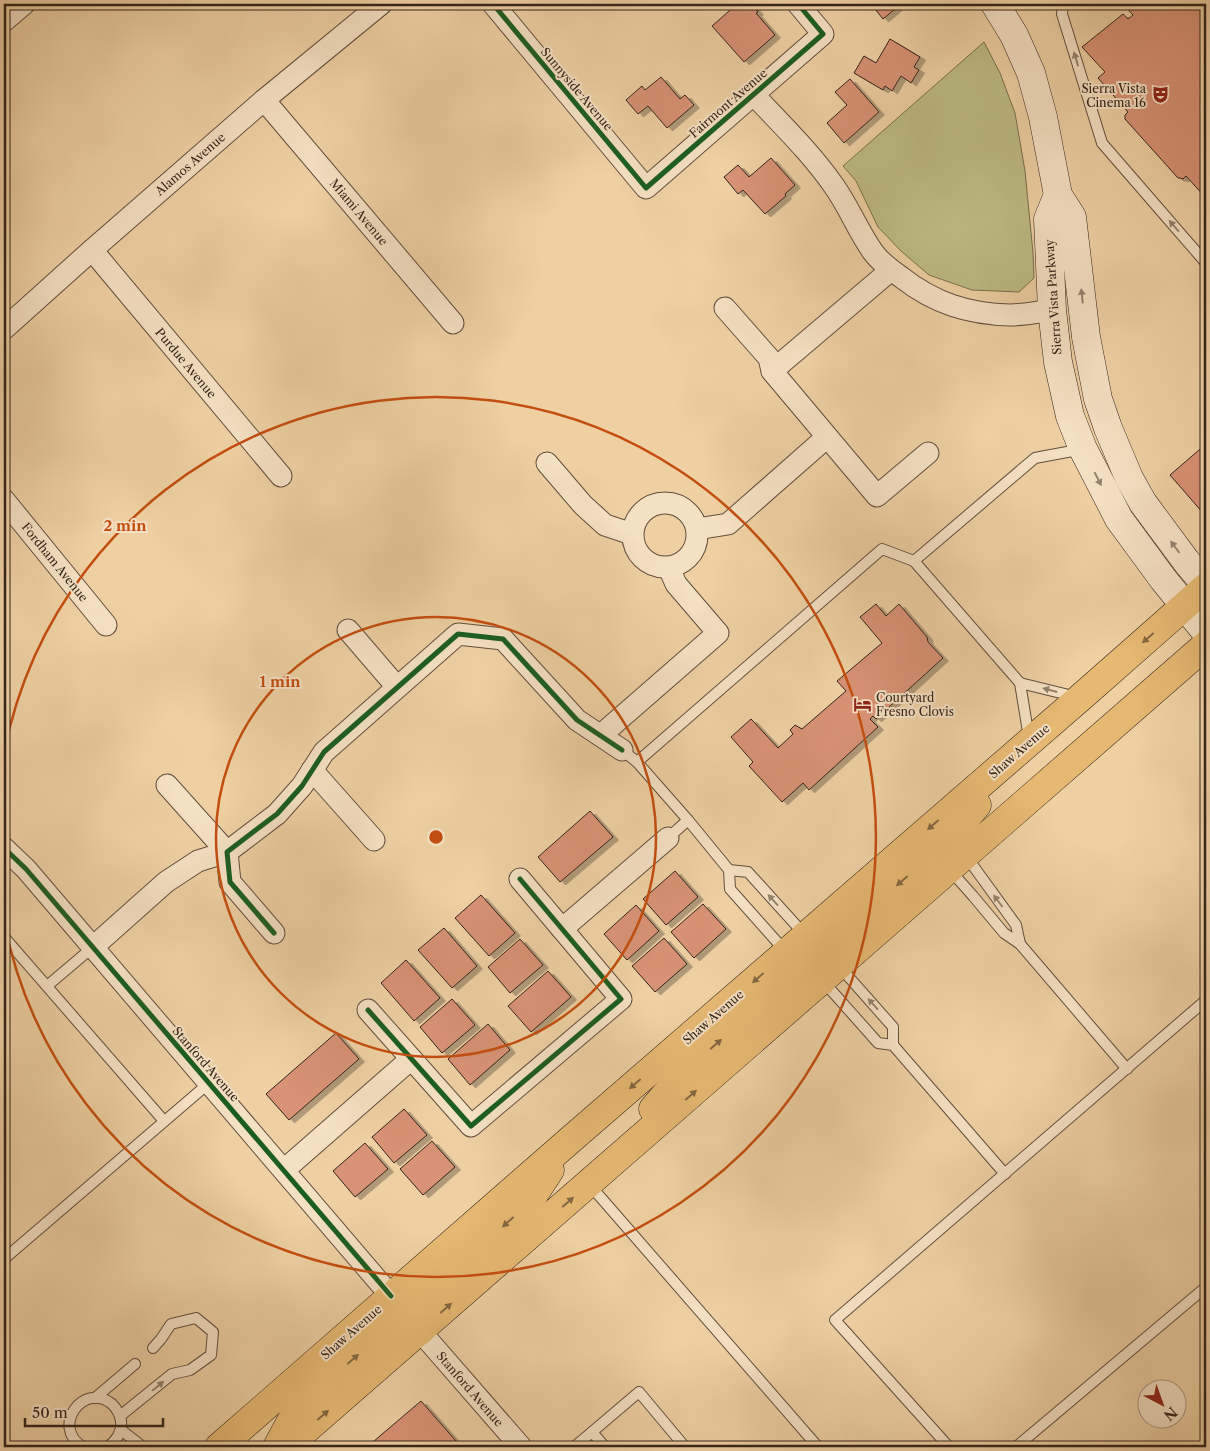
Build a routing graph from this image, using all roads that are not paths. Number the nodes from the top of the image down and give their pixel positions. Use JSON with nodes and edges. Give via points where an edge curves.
{"nodes":[{"id":1,"x":24,"y":4,"type":"edge"},
{"id":2,"x":381,"y":4,"type":"edge"},
{"id":3,"x":492,"y":4,"type":"edge"},
{"id":4,"x":798,"y":4,"type":"edge"},
{"id":5,"x":995,"y":4,"type":"edge"},
{"id":6,"x":1063,"y":4,"type":"edge"},
{"id":7,"x":4,"y":21,"type":"edge"},
{"id":8,"x":754,"y":95,"type":"junction"},
{"id":9,"x":264,"y":100,"type":"junction"},
{"id":10,"x":646,"y":188,"type":"joint"},
{"id":11,"x":1058,"y":195,"type":"junction"},
{"id":12,"x":92,"y":250,"type":"junction"},
{"id":13,"x":1206,"y":263,"type":"edge"},
{"id":14,"x":891,"y":270,"type":"junction"},
{"id":15,"x":725,"y":308,"type":"dead end"},
{"id":16,"x":1052,"y":310,"type":"junction"},
{"id":17,"x":453,"y":323,"type":"dead end"},
{"id":18,"x":4,"y":330,"type":"edge"},
{"id":19,"x":772,"y":371,"type":"junction"},
{"id":20,"x":827,"y":437,"type":"junction"},
{"id":21,"x":1083,"y":449,"type":"junction"},
{"id":22,"x":928,"y":453,"type":"dead end"},
{"id":23,"x":547,"y":463,"type":"dead end"},
{"id":24,"x":281,"y":476,"type":"dead end"},
{"id":25,"x":1129,"y":478,"type":"junction"},
{"id":26,"x":4,"y":500,"type":"edge"},
{"id":27,"x":697,"y":529,"type":"junction"},
{"id":28,"x":632,"y":534,"type":"junction"},
{"id":29,"x":914,"y":562,"type":"junction"},
{"id":30,"x":669,"y":568,"type":"junction"},
{"id":31,"x":1206,"y":586,"type":"edge"},
{"id":32,"x":1185,"y":606,"type":"junction"},
{"id":33,"x":106,"y":625,"type":"dead end"},
{"id":34,"x":348,"y":630,"type":"dead end"},
{"id":35,"x":1206,"y":632,"type":"edge"},
{"id":36,"x":1206,"y":645,"type":"edge"},
{"id":37,"x":1020,"y":682,"type":"junction"},
{"id":38,"x":397,"y":688,"type":"junction"},
{"id":39,"x":1080,"y":698,"type":"junction"},
{"id":40,"x":601,"y":735,"type":"junction"},
{"id":41,"x":1030,"y":742,"type":"junction"},
{"id":42,"x":630,"y":756,"type":"junction"},
{"id":43,"x":312,"y":770,"type":"junction"},
{"id":44,"x":167,"y":784,"type":"dead end"},
{"id":45,"x":688,"y":820,"type":"junction"},
{"id":46,"x":668,"y":838,"type":"joint"},
{"id":47,"x":374,"y":840,"type":"dead end"},
{"id":48,"x":4,"y":848,"type":"edge"},
{"id":49,"x":227,"y":852,"type":"junction"},
{"id":50,"x":958,"y":863,"type":"junction"},
{"id":51,"x":729,"y":870,"type":"junction"},
{"id":52,"x":520,"y":879,"type":"dead end"},
{"id":53,"x":562,"y":929,"type":"junction"},
{"id":54,"x":274,"y":933,"type":"dead end"},
{"id":55,"x":4,"y":937,"type":"edge"},
{"id":56,"x":796,"y":944,"type":"junction"},
{"id":57,"x":1020,"y":944,"type":"junction"},
{"id":58,"x":93,"y":947,"type":"junction"},
{"id":59,"x":831,"y":973,"type":"junction"},
{"id":60,"x":47,"y":986,"type":"junction"},
{"id":61,"x":1206,"y":1000,"type":"edge"},
{"id":62,"x":368,"y":1010,"type":"dead end"},
{"id":63,"x":893,"y":1045,"type":"junction"},
{"id":64,"x":411,"y":1059,"type":"junction"},
{"id":65,"x":1127,"y":1069,"type":"junction"},
{"id":66,"x":209,"y":1083,"type":"junction"},
{"id":67,"x":164,"y":1121,"type":"junction"},
{"id":68,"x":569,"y":1141,"type":"junction"},
{"id":69,"x":284,"y":1170,"type":"junction"},
{"id":70,"x":1005,"y":1174,"type":"junction"},
{"id":71,"x":589,"y":1184,"type":"junction"},
{"id":72,"x":4,"y":1259,"type":"edge"},
{"id":73,"x":1206,"y":1287,"type":"edge"},
{"id":74,"x":391,"y":1296,"type":"junction"},
{"id":75,"x":420,"y":1331,"type":"junction"},
{"id":76,"x":153,"y":1348,"type":"dead end"},
{"id":77,"x":135,"y":1364,"type":"dead end"},
{"id":78,"x":94,"y":1398,"type":"junction"},
{"id":79,"x":120,"y":1416,"type":"junction"},
{"id":80,"x":121,"y":1430,"type":"junction"},
{"id":81,"x":592,"y":1432,"type":"junction"},
{"id":82,"x":83,"y":1447,"type":"edge"},
{"id":83,"x":107,"y":1447,"type":"edge"},
{"id":84,"x":143,"y":1447,"type":"edge"},
{"id":85,"x":219,"y":1447,"type":"edge"},
{"id":86,"x":277,"y":1447,"type":"edge"},
{"id":87,"x":286,"y":1447,"type":"edge"},
{"id":88,"x":521,"y":1447,"type":"edge"},
{"id":89,"x":574,"y":1447,"type":"edge"},
{"id":90,"x":605,"y":1447,"type":"edge"},
{"id":91,"x":685,"y":1447,"type":"edge"},
{"id":92,"x":818,"y":1447,"type":"edge"},
{"id":93,"x":949,"y":1447,"type":"edge"},
{"id":94,"x":1016,"y":1447,"type":"edge"}],
"edges":[{"from":1,"to":7,"type":"street"},
{"from":2,"to":9,"type":"street","name":"Alamos Avenue"},
{"from":3,"to":10,"type":"street","name":"Sunnyside Avenue"},
{"from":4,"to":8,"type":"street","name":"Fairmont Avenue","via":[[823,34]]},
{"from":5,"to":11,"type":"main road","name":"Sierra Vista Parkway","via":[[1014,35],[1031,73]]},
{"from":13,"to":6,"type":"lane","one_way":true,"via":[[1102,143],[1062,14]]},
{"from":8,"to":10,"type":"street","name":"Fairmont Avenue"},
{"from":8,"to":14,"type":"street","via":[[817,163],[836,188],[874,254]]},
{"from":9,"to":12,"type":"street","name":"Alamos Avenue"},
{"from":9,"to":17,"type":"street","name":"Miami Avenue"},
{"from":11,"to":16,"type":"main road","name":"Sierra Vista Parkway","via":[[1048,218]]},
{"from":25,"to":11,"type":"main road","name":"Sierra Vista Parkway","one_way":true,"via":[[1098,399],[1086,337],[1072,217]]},
{"from":12,"to":18,"type":"street","name":"Alamos Avenue"},
{"from":12,"to":24,"type":"street","name":"Purdue Avenue"},
{"from":14,"to":16,"type":"street","via":[[918,290],[945,303],[976,312],[1012,315]]},
{"from":14,"to":19,"type":"street"},
{"from":15,"to":19,"type":"street","via":[[770,358]]},
{"from":16,"to":21,"type":"main road","name":"Sierra Vista Parkway","via":[[1058,362],[1070,416]]},
{"from":16,"to":25,"type":"main road","via":[[1065,318],[1068,326],[1080,388],[1091,422]]},
{"from":19,"to":20,"type":"street"},
{"from":20,"to":22,"type":"street","via":[[877,496]]},
{"from":20,"to":27,"type":"street","via":[[728,524]]},
{"from":21,"to":29,"type":"lane","via":[[1035,458]]},
{"from":21,"to":32,"type":"main road","name":"Sierra Vista Parkway","one_way":true,"via":[[1119,519]]},
{"from":23,"to":28,"type":"street","via":[[605,525]]},
{"from":31,"to":25,"type":"main road","name":"Sierra Vista Parkway","one_way":true,"via":[[1162,530]]},
{"from":26,"to":33,"type":"street","name":"Fordham Avenue"},
{"from":27,"to":28,"type":"street","via":[[694,520],[680,506],[661,503],[641,513]]},
{"from":27,"to":30,"type":"street","via":[[698,538],[689,558]]},
{"from":28,"to":30,"type":"street","via":[[639,555],[647,563]]},
{"from":29,"to":37,"type":"lane"},
{"from":29,"to":42,"type":"lane","via":[[882,549]]},
{"from":30,"to":40,"type":"street","via":[[676,584],[718,634]]},
{"from":31,"to":32,"type":"main road","name":"Shaw Avenue"},
{"from":32,"to":35,"type":"main road"},
{"from":32,"to":39,"type":"main road","name":"Shaw Avenue","one_way":true},
{"from":34,"to":38,"type":"street"},
{"from":36,"to":50,"type":"main road"},
{"from":39,"to":37,"type":"lane","one_way":true},
{"from":37,"to":41,"type":"lane"},
{"from":38,"to":40,"type":"street","via":[[458,634],[503,639],[577,720]]},
{"from":38,"to":43,"type":"street","via":[[324,752]]},
{"from":39,"to":41,"type":"main road","name":"Shaw Avenue"},
{"from":40,"to":42,"type":"street"},
{"from":41,"to":56,"type":"main road","name":"Shaw Avenue","one_way":true},
{"from":41,"to":59,"type":"main road","one_way":true,"via":[[945,843],[824,948],[819,970]]},
{"from":42,"to":45,"type":"lane"},
{"from":43,"to":47,"type":"street"},
{"from":43,"to":49,"type":"street","via":[[277,814]]},
{"from":44,"to":49,"type":"street"},
{"from":45,"to":46,"type":"lane"},
{"from":45,"to":51,"type":"lane"},
{"from":46,"to":53,"type":"street"},
{"from":48,"to":58,"type":"street","name":"Stanford Avenue"},
{"from":49,"to":54,"type":"street","via":[[230,882]]},
{"from":49,"to":58,"type":"street","via":[[198,861],[166,882]]},
{"from":50,"to":57,"type":"lane","via":[[973,896],[1004,933]]},
{"from":57,"to":50,"type":"lane","one_way":true,"via":[[1016,925]]},
{"from":50,"to":59,"type":"main road"},
{"from":51,"to":56,"type":"lane","via":[[730,889]]},
{"from":56,"to":51,"type":"lane","one_way":true,"via":[[748,872]]},
{"from":52,"to":53,"type":"street"},
{"from":53,"to":64,"type":"street","via":[[621,999],[606,1012],[471,1126]]},
{"from":55,"to":60,"type":"lane"},
{"from":56,"to":68,"type":"main road","name":"Shaw Avenue","one_way":true},
{"from":71,"to":56,"type":"main road","one_way":true,"via":[[690,1067],[798,972],[805,959]]},
{"from":57,"to":65,"type":"lane"},
{"from":58,"to":60,"type":"lane"},
{"from":58,"to":66,"type":"street","name":"Stanford Avenue"},
{"from":59,"to":63,"type":"lane","via":[[878,1043]]},
{"from":63,"to":59,"type":"lane","one_way":true,"via":[[893,1027]]},
{"from":71,"to":59,"type":"main road","one_way":true},
{"from":60,"to":67,"type":"lane"},
{"from":61,"to":65,"type":"lane"},
{"from":62,"to":64,"type":"street"},
{"from":63,"to":70,"type":"lane"},
{"from":64,"to":69,"type":"street"},
{"from":65,"to":70,"type":"lane"},
{"from":66,"to":67,"type":"lane"},
{"from":66,"to":69,"type":"street","name":"Stanford Avenue"},
{"from":67,"to":72,"type":"lane"},
{"from":68,"to":74,"type":"main road","name":"Shaw Avenue"},
{"from":68,"to":75,"type":"main road","one_way":true,"via":[[527,1205],[424,1296],[416,1307]]},
{"from":69,"to":74,"type":"street","name":"Stanford Avenue"},
{"from":70,"to":93,"type":"lane","via":[[835,1320]]},
{"from":75,"to":71,"type":"main road","one_way":true},
{"from":71,"to":92,"type":"lane"},
{"from":73,"to":94,"type":"lane"},
{"from":74,"to":85,"type":"main road","name":"Shaw Avenue"},
{"from":86,"to":74,"type":"main road","one_way":true,"via":[[299,1406],[391,1327],[396,1317]]},
{"from":87,"to":75,"type":"main road","one_way":true},
{"from":75,"to":88,"type":"street","name":"Stanford Avenue"},
{"from":79,"to":76,"type":"lane","one_way":true,"via":[[172,1374],[190,1370],[211,1355],[213,1332],[196,1318],[171,1324]]},
{"from":77,"to":78,"type":"lane"},
{"from":78,"to":79,"type":"lane","via":[[110,1403]]},
{"from":78,"to":82,"type":"lane","via":[[79,1404],[70,1417],[71,1433]]},
{"from":79,"to":80,"type":"lane"},
{"from":80,"to":83,"type":"lane","via":[[113,1444]]},
{"from":80,"to":84,"type":"lane"},
{"from":81,"to":89,"type":"lane"},
{"from":81,"to":90,"type":"lane"},
{"from":81,"to":91,"type":"lane","via":[[639,1392]]}]}
